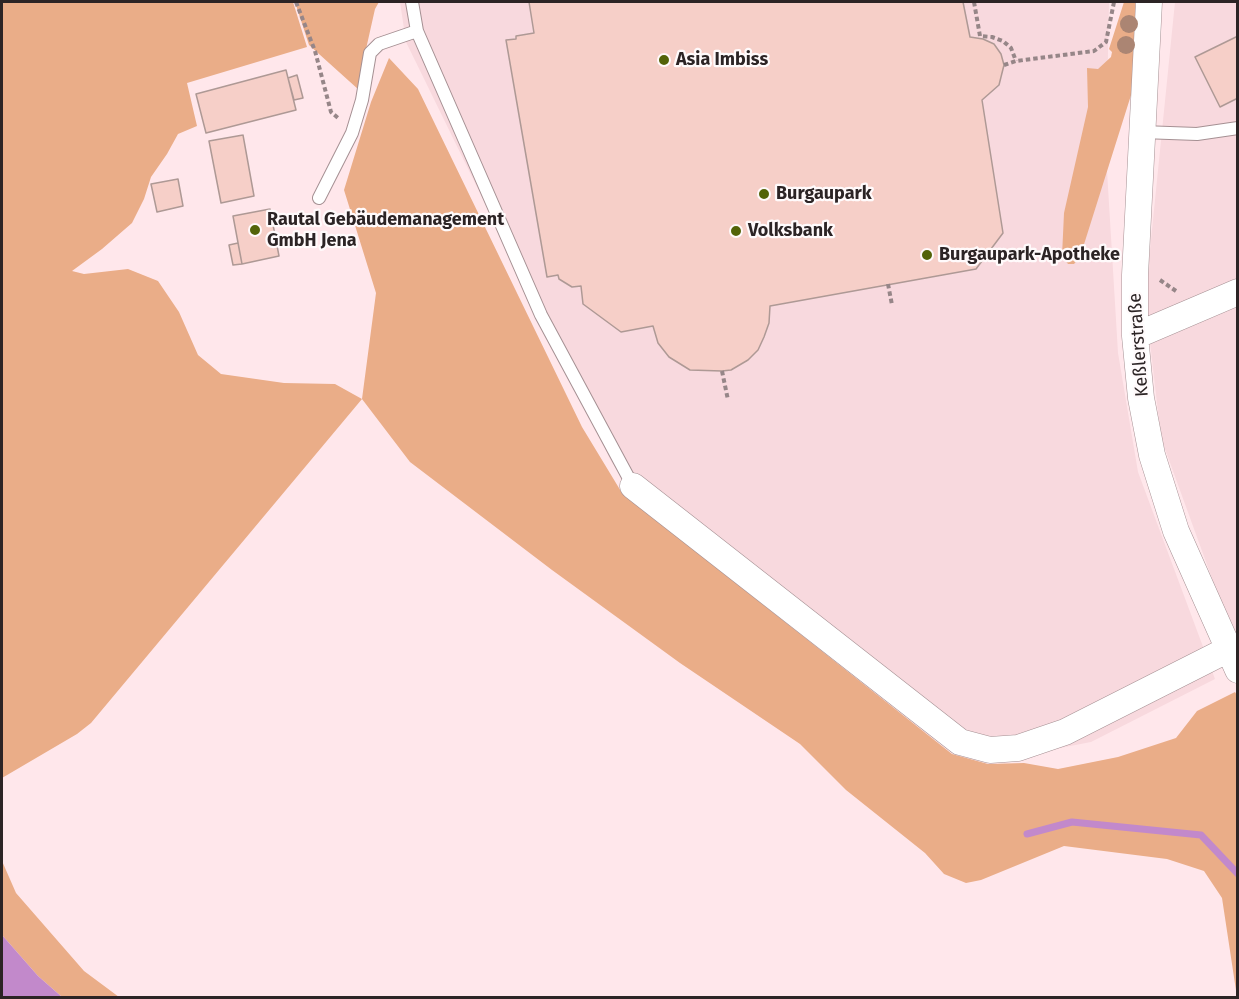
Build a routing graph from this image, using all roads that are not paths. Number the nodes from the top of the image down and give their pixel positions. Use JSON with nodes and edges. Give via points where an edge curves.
{"nodes":[{"id":1,"x":412,"y":2,"type":"edge"},
{"id":2,"x":1149,"y":2,"type":"edge"},
{"id":3,"x":417,"y":31,"type":"junction"},
{"id":4,"x":1238,"y":128,"type":"edge"},
{"id":5,"x":1142,"y":132,"type":"junction"},
{"id":6,"x":319,"y":198,"type":"dead end"},
{"id":7,"x":1238,"y":292,"type":"edge"},
{"id":8,"x":1135,"y":336,"type":"junction"},
{"id":9,"x":633,"y":486,"type":"joint"},
{"id":10,"x":1232,"y":660,"type":"edge"}],
"edges":[{"from":1,"to":3,"type":"lane"},
{"from":2,"to":5,"type":"street","name":"Keßlerstraße"},
{"from":3,"to":6,"type":"lane","via":[[379,44],[370,53],[352,133]]},
{"from":3,"to":9,"type":"lane","via":[[542,315]]},
{"from":4,"to":5,"type":"lane","via":[[1197,134]]},
{"from":5,"to":8,"type":"street","name":"Keßlerstraße"},
{"from":7,"to":8,"type":"street"},
{"from":8,"to":10,"type":"street","name":"Keßlerstraße","via":[[1152,455],[1179,540]]},
{"from":9,"to":10,"type":"street","via":[[960,742],[990,750],[1018,748],[1065,732]]}]}
